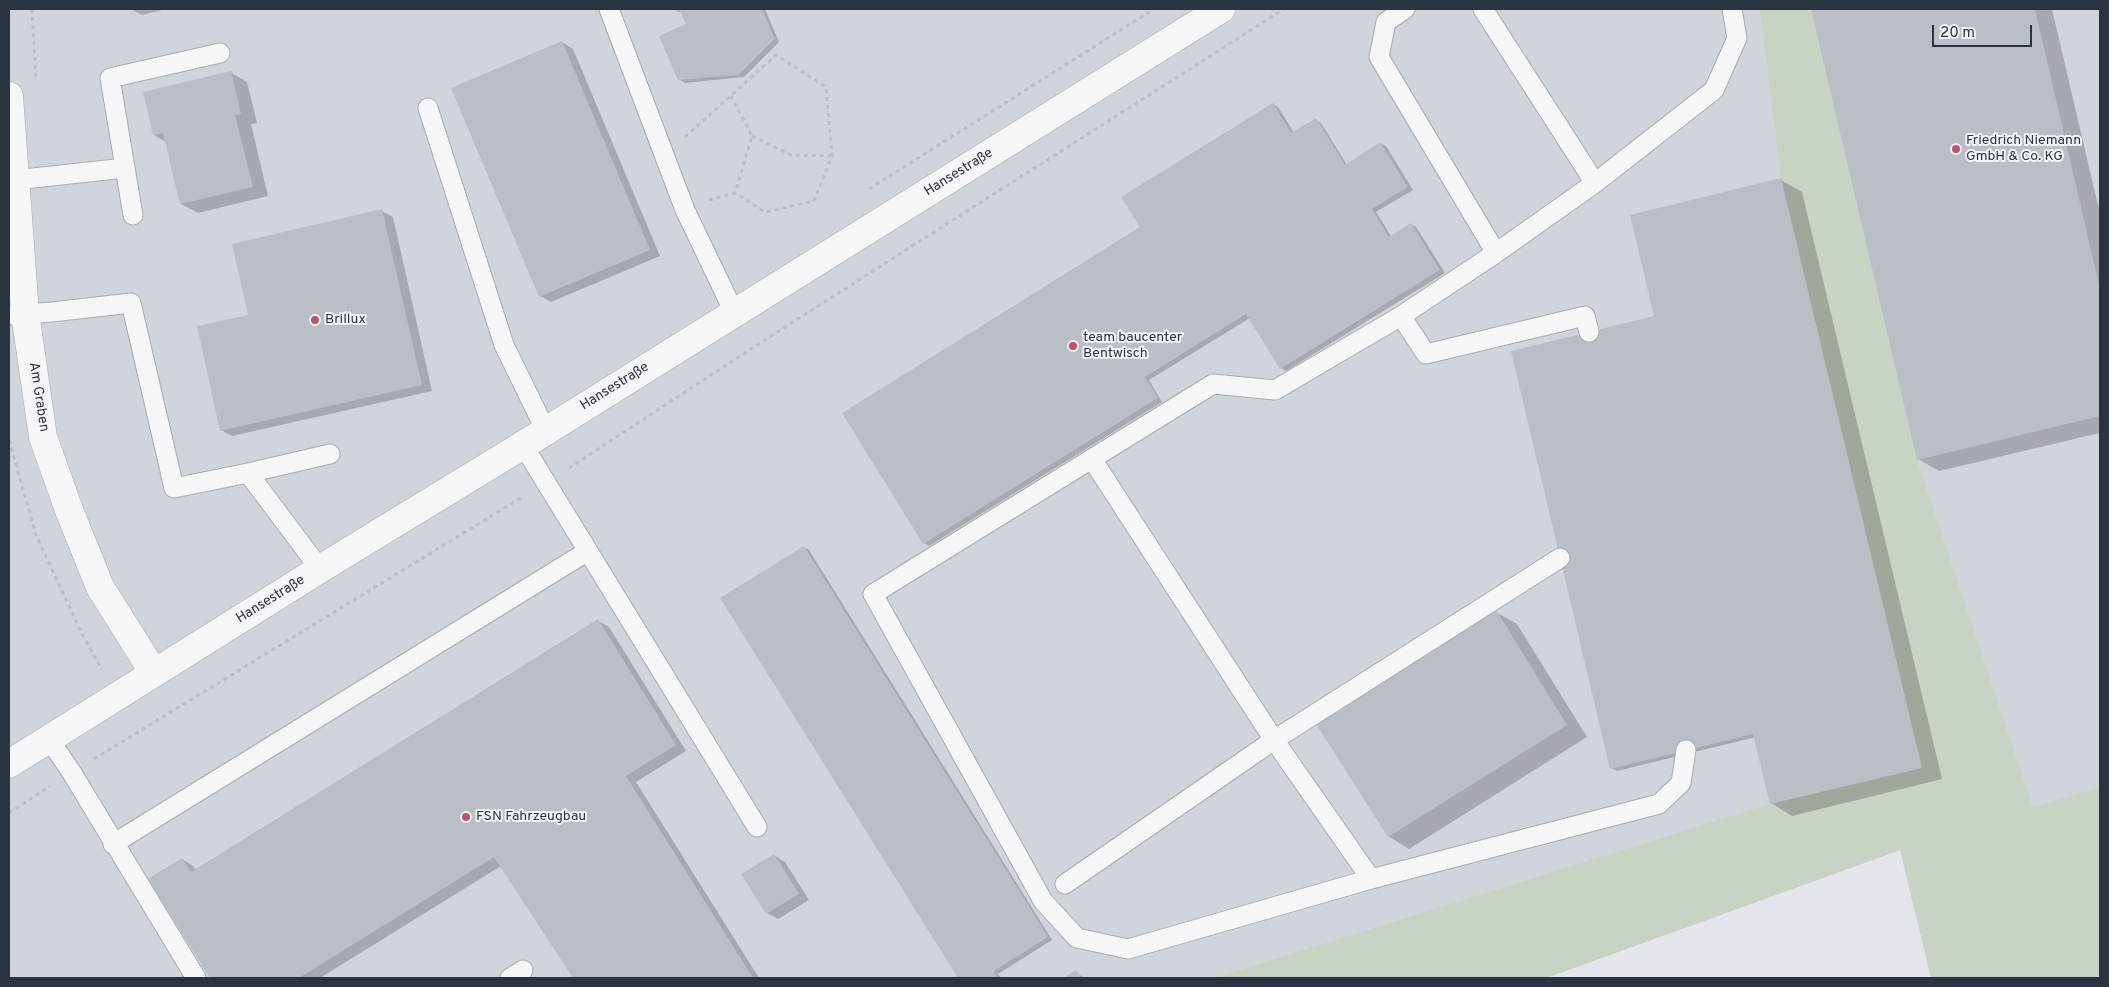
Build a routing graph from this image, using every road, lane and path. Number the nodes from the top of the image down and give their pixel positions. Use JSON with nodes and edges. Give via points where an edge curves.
{"nodes":[{"id":1,"x":609,"y":9,"type":"edge"},
{"id":2,"x":1221,"y":9,"type":"edge"},
{"id":3,"x":1284,"y":9,"type":"edge"},
{"id":4,"x":1405,"y":9,"type":"edge"},
{"id":5,"x":1732,"y":9,"type":"edge"},
{"id":6,"x":1490,"y":11,"type":"edge"},
{"id":7,"x":220,"y":53,"type":"dead end"},
{"id":8,"x":9,"y":96,"type":"edge"},
{"id":9,"x":731,"y":96,"type":"junction"},
{"id":10,"x":428,"y":108,"type":"dead end"},
{"id":11,"x":752,"y":136,"type":"junction"},
{"id":12,"x":832,"y":156,"type":"junction"},
{"id":13,"x":664,"y":157,"type":"junction"},
{"id":14,"x":12,"y":164,"type":"edge"},
{"id":15,"x":126,"y":168,"type":"junction"},
{"id":16,"x":1595,"y":183,"type":"junction"},
{"id":17,"x":735,"y":193,"type":"junction"},
{"id":18,"x":685,"y":210,"type":"junction"},
{"id":19,"x":133,"y":215,"type":"dead end"},
{"id":20,"x":1496,"y":253,"type":"junction"},
{"id":21,"x":734,"y":312,"type":"junction"},
{"id":22,"x":17,"y":314,"type":"edge"},
{"id":23,"x":1401,"y":316,"type":"junction"},
{"id":24,"x":1589,"y":332,"type":"dead end"},
{"id":25,"x":546,"y":431,"type":"junction"},
{"id":26,"x":523,"y":445,"type":"junction"},
{"id":27,"x":330,"y":454,"type":"dead end"},
{"id":28,"x":1092,"y":459,"type":"junction"},
{"id":29,"x":248,"y":473,"type":"junction"},
{"id":30,"x":546,"y":483,"type":"junction"},
{"id":31,"x":588,"y":551,"type":"junction"},
{"id":32,"x":1560,"y":558,"type":"dead end"},
{"id":33,"x":320,"y":569,"type":"junction"},
{"id":34,"x":154,"y":673,"type":"junction"},
{"id":35,"x":49,"y":739,"type":"junction"},
{"id":36,"x":1274,"y":740,"type":"junction"},
{"id":37,"x":1686,"y":750,"type":"dead end"},
{"id":38,"x":9,"y":764,"type":"edge"},
{"id":39,"x":72,"y":773,"type":"junction"},
{"id":40,"x":9,"y":813,"type":"edge"},
{"id":41,"x":757,"y":826,"type":"dead end"},
{"id":42,"x":113,"y":844,"type":"junction"},
{"id":43,"x":1371,"y":879,"type":"junction"},
{"id":44,"x":1066,"y":884,"type":"dead end"},
{"id":45,"x":196,"y":978,"type":"edge"}],
"edges":[{"from":1,"to":13,"type":"lane"},
{"from":2,"to":21,"type":"street","name":"Hansestraße"},
{"from":3,"to":30,"type":"path","via":[[756,345]]},
{"from":4,"to":20,"type":"lane","via":[[1386,22],[1379,56]]},
{"from":5,"to":16,"type":"lane","via":[[1737,38],[1714,90]]},
{"from":6,"to":16,"type":"lane"},
{"from":7,"to":15,"type":"lane","via":[[110,78]]},
{"from":8,"to":14,"type":"street","name":"Am Graben"},
{"from":9,"to":11,"type":"path"},
{"from":9,"to":12,"type":"path","via":[[776,55],[826,87]]},
{"from":9,"to":13,"type":"path"},
{"from":10,"to":25,"type":"lane","via":[[504,344]]},
{"from":11,"to":12,"type":"path","via":[[791,155]]},
{"from":11,"to":17,"type":"path"},
{"from":12,"to":17,"type":"path","via":[[814,201],[765,212]]},
{"from":13,"to":18,"type":"lane"},
{"from":14,"to":15,"type":"lane"},
{"from":14,"to":22,"type":"street","name":"Am Graben"},
{"from":15,"to":19,"type":"lane"},
{"from":16,"to":20,"type":"lane"},
{"from":17,"to":18,"type":"path"},
{"from":18,"to":21,"type":"lane"},
{"from":20,"to":23,"type":"lane"},
{"from":21,"to":25,"type":"street","name":"Hansestraße"},
{"from":22,"to":29,"type":"lane","via":[[131,303],[174,488]]},
{"from":22,"to":34,"type":"street","name":"Am Graben","via":[[43,437],[69,510],[100,587]]},
{"from":23,"to":24,"type":"lane","via":[[1426,354],[1585,316]]},
{"from":23,"to":28,"type":"lane","via":[[1275,390],[1213,384]]},
{"from":25,"to":26,"type":"street","name":"Hansestraße"},
{"from":26,"to":30,"type":"lane"},
{"from":26,"to":33,"type":"street","name":"Hansestraße"},
{"from":27,"to":29,"type":"lane"},
{"from":28,"to":36,"type":"lane"},
{"from":28,"to":43,"type":"lane","via":[[873,594],[1043,901],[1077,938],[1128,949]]},
{"from":29,"to":33,"type":"lane"},
{"from":30,"to":31,"type":"lane"},
{"from":30,"to":39,"type":"path"},
{"from":31,"to":41,"type":"lane"},
{"from":31,"to":42,"type":"lane"},
{"from":32,"to":36,"type":"lane"},
{"from":33,"to":34,"type":"street","name":"Hansestraße"},
{"from":34,"to":35,"type":"street","name":"Hansestraße"},
{"from":35,"to":38,"type":"street","name":"Hansestraße"},
{"from":35,"to":39,"type":"lane"},
{"from":36,"to":43,"type":"lane"},
{"from":36,"to":44,"type":"lane"},
{"from":37,"to":43,"type":"lane","via":[[1681,783],[1659,804]]},
{"from":39,"to":40,"type":"path"},
{"from":39,"to":42,"type":"lane"},
{"from":42,"to":45,"type":"lane"}]}
